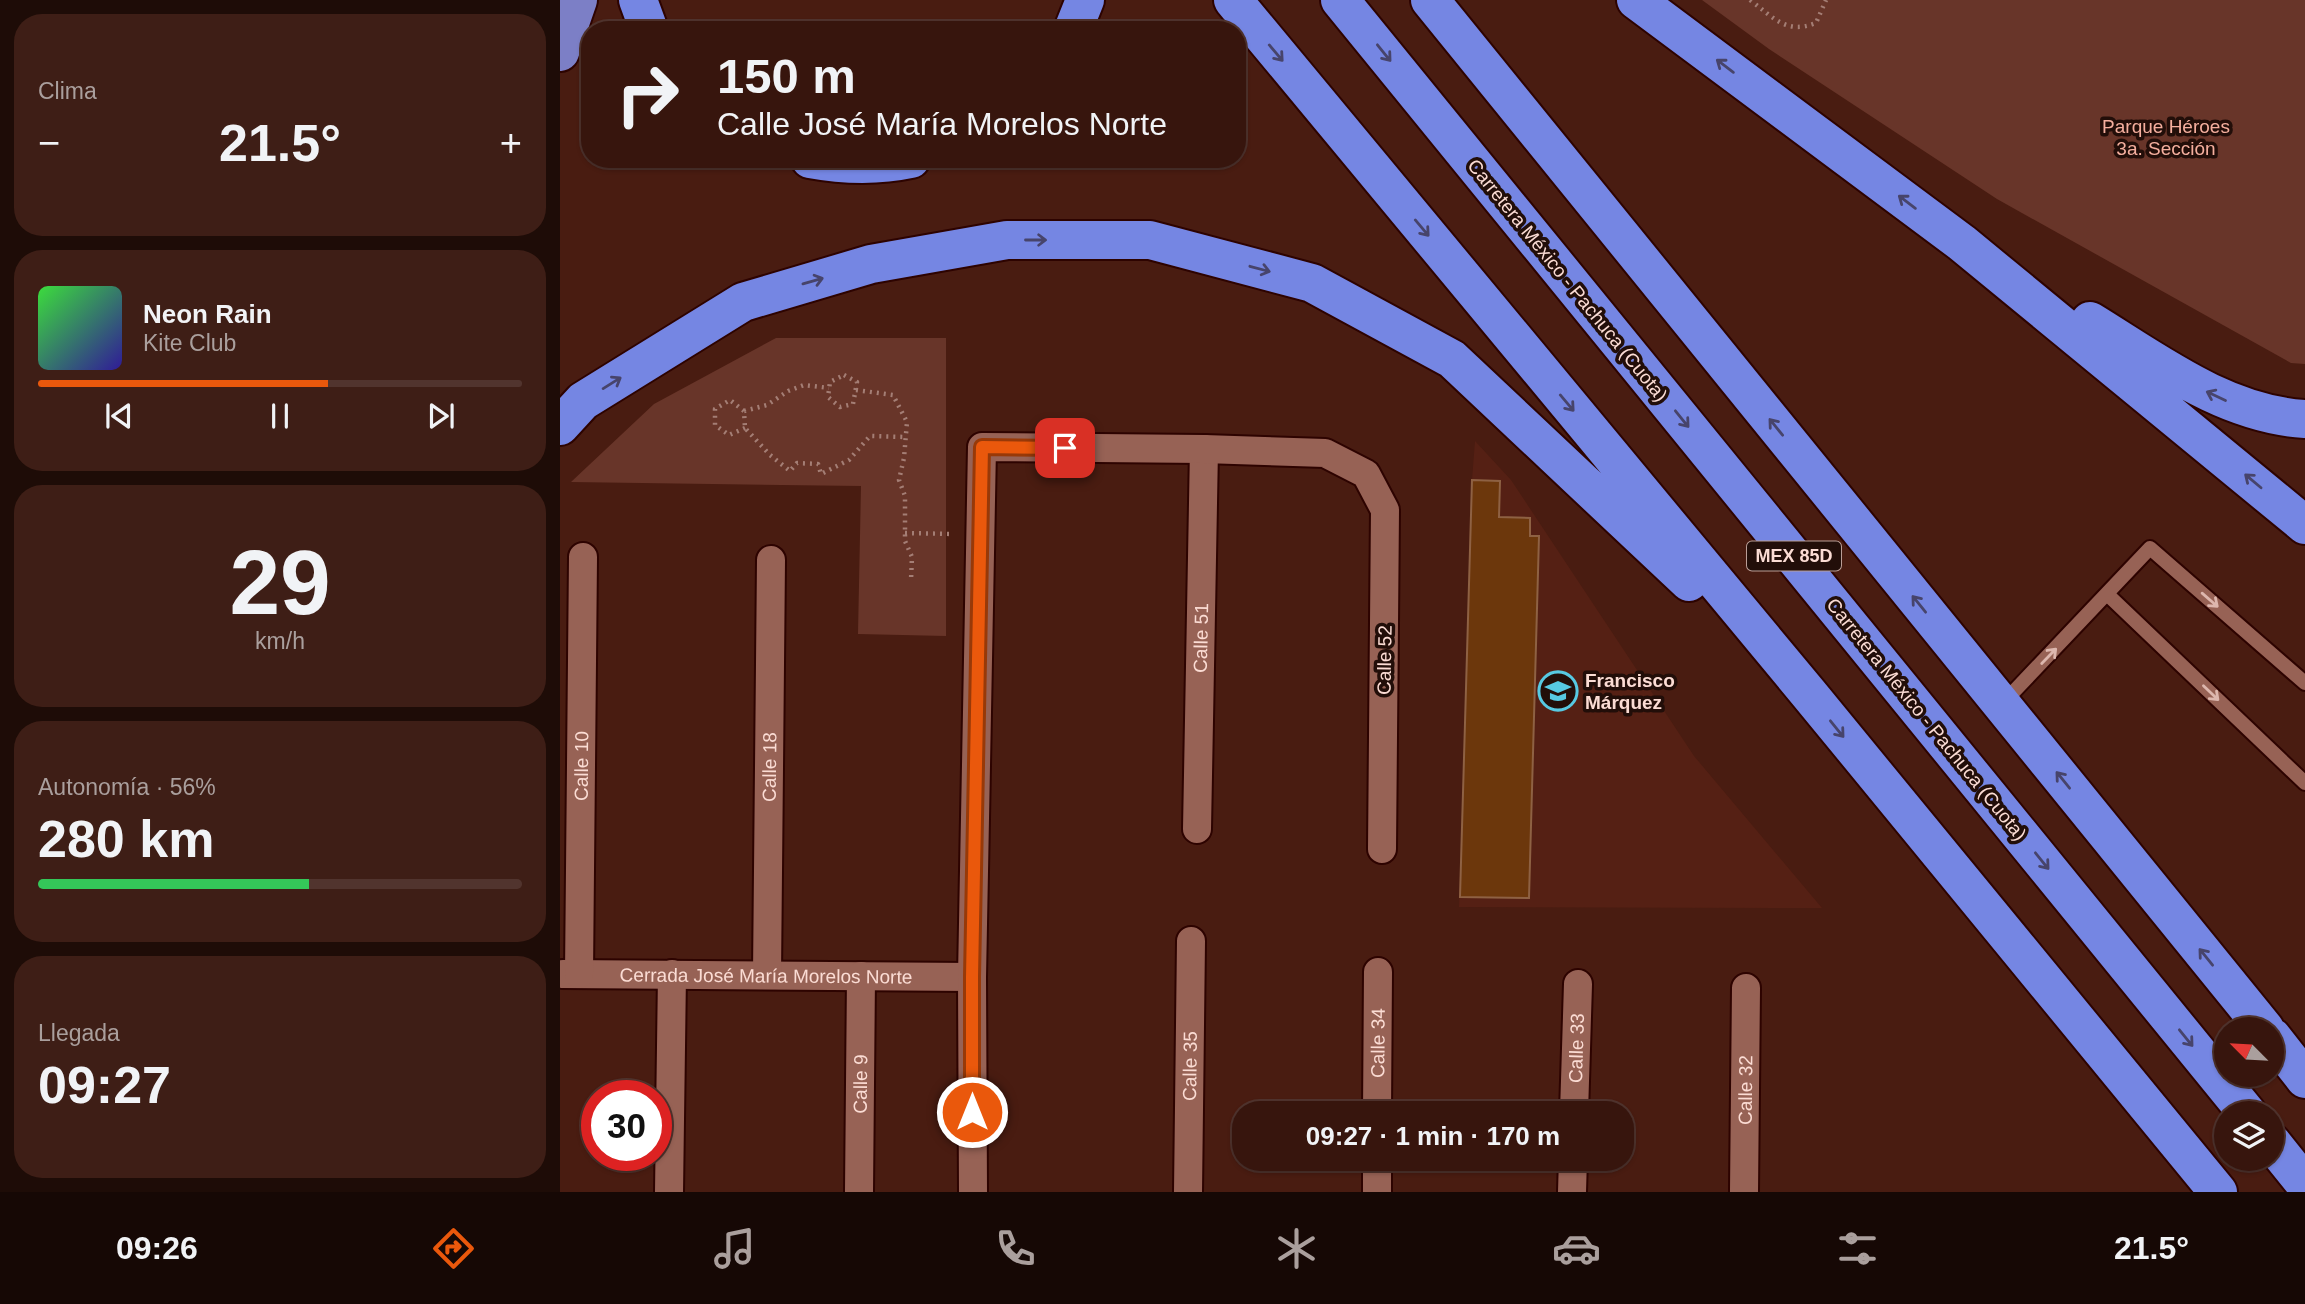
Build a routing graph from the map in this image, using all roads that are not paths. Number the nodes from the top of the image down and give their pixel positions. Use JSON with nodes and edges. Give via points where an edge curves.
{"nodes":[{"id":1,"x":578,"y":0,"type":"edge"},
{"id":2,"x":638,"y":0,"type":"edge"},
{"id":3,"x":1085,"y":0,"type":"edge"},
{"id":4,"x":1233,"y":0,"type":"edge"},
{"id":5,"x":1340,"y":0,"type":"edge"},
{"id":6,"x":1430,"y":0,"type":"edge"},
{"id":7,"x":1636,"y":0,"type":"edge"},
{"id":8,"x":646,"y":21,"type":"edge"},
{"id":9,"x":1077,"y":21,"type":"edge"},
{"id":10,"x":560,"y":52,"type":"edge"},
{"id":11,"x":1962,"y":243,"type":"junction"},
{"id":12,"x":2305,"y":419,"type":"edge"},
{"id":13,"x":560,"y":426,"type":"edge"},
{"id":14,"x":1203,"y":449,"type":"junction"},
{"id":15,"x":2301,"y":528,"type":"edge"},
{"id":16,"x":583,"y":556,"type":"dead end"},
{"id":17,"x":771,"y":560,"type":"dead end"},
{"id":18,"x":2108,"y":595,"type":"junction"},
{"id":19,"x":2305,"y":683,"type":"edge"},
{"id":20,"x":1809,"y":694,"type":"junction"},
{"id":21,"x":2001,"y":705,"type":"junction"},
{"id":22,"x":2305,"y":783,"type":"edge"},
{"id":23,"x":1197,"y":829,"type":"dead end"},
{"id":24,"x":1382,"y":849,"type":"dead end"},
{"id":25,"x":1191,"y":941,"type":"dead end"},
{"id":26,"x":1378,"y":972,"type":"dead end"},
{"id":27,"x":570,"y":974,"type":"edge"},
{"id":28,"x":671,"y":974,"type":"junction"},
{"id":29,"x":767,"y":975,"type":"junction"},
{"id":30,"x":861,"y":976,"type":"junction"},
{"id":31,"x":972,"y":977,"type":"junction"},
{"id":32,"x":1578,"y":984,"type":"dead end"},
{"id":33,"x":1746,"y":988,"type":"dead end"},
{"id":34,"x":2255,"y":1017,"type":"edge"},
{"id":35,"x":2284,"y":1053,"type":"edge"},
{"id":36,"x":2305,"y":1079,"type":"edge"},
{"id":37,"x":1377,"y":1101,"type":"edge"},
{"id":38,"x":1574,"y":1101,"type":"edge"},
{"id":39,"x":2237,"y":1101,"type":"edge"},
{"id":40,"x":2284,"y":1158,"type":"edge"},
{"id":41,"x":1377,"y":1171,"type":"edge"},
{"id":42,"x":1573,"y":1171,"type":"edge"},
{"id":43,"x":2305,"y":1184,"type":"edge"},
{"id":44,"x":669,"y":1192,"type":"edge"},
{"id":45,"x":859,"y":1192,"type":"edge"},
{"id":46,"x":973,"y":1192,"type":"edge"},
{"id":47,"x":1188,"y":1192,"type":"edge"},
{"id":48,"x":1377,"y":1192,"type":"edge"},
{"id":49,"x":1572,"y":1192,"type":"edge"},
{"id":50,"x":1744,"y":1192,"type":"edge"},
{"id":51,"x":2218,"y":1192,"type":"edge"}],
"edges":[{"from":1,"to":10,"type":"highway"},
{"from":2,"to":8,"type":"highway"},
{"from":3,"to":9,"type":"highway"},
{"from":4,"to":20,"type":"highway","one_way":true},
{"from":5,"to":39,"type":"highway","name":"Carretera México - Pachuca (Cuota)","number":"MEX 85D","one_way":true},
{"from":21,"to":6,"type":"highway","number":"MEX 85D","one_way":true},
{"from":11,"to":7,"type":"highway","one_way":true},
{"from":12,"to":11,"type":"highway","one_way":true,"via":[[2276,417],[2200,388]]},
{"from":15,"to":11,"type":"highway","one_way":true},
{"from":13,"to":20,"type":"highway","one_way":true,"via":[[583,401],[743,302],[871,264],[1007,240],[1150,240],[1312,283],[1452,359]]},
{"from":14,"to":23,"type":"street","name":"Calle 51"},
{"from":14,"to":24,"type":"street","name":"Calle 52","via":[[1325,453],[1366,474],[1385,510]]},
{"from":14,"to":31,"type":"street","via":[[982,447]]},
{"from":16,"to":27,"type":"street","name":"Calle 10"},
{"from":17,"to":29,"type":"street","name":"Calle 18"},
{"from":18,"to":19,"type":"lane","one_way":true,"via":[[2150,548]]},
{"from":21,"to":18,"type":"lane","one_way":true},
{"from":18,"to":22,"type":"lane","one_way":true},
{"from":20,"to":51,"type":"highway","one_way":true},
{"from":34,"to":21,"type":"highway","number":"MEX 85D","one_way":true},
{"from":25,"to":47,"type":"street","name":"Calle 35"},
{"from":26,"to":37,"type":"street","name":"Calle 34"},
{"from":27,"to":28,"type":"street","name":"Cerrada José María Morelos Norte"},
{"from":28,"to":29,"type":"street","name":"Cerrada José María Morelos Norte"},
{"from":28,"to":44,"type":"street"},
{"from":29,"to":30,"type":"street","name":"Cerrada José María Morelos Norte"},
{"from":30,"to":31,"type":"street","name":"Cerrada José María Morelos Norte"},
{"from":30,"to":45,"type":"street","name":"Calle 9"},
{"from":31,"to":46,"type":"street"},
{"from":32,"to":38,"type":"street","name":"Calle 33"},
{"from":33,"to":50,"type":"street","name":"Calle 32"},
{"from":35,"to":36,"type":"highway"},
{"from":40,"to":43,"type":"highway"},
{"from":41,"to":48,"type":"street"},
{"from":42,"to":49,"type":"street"}]}
